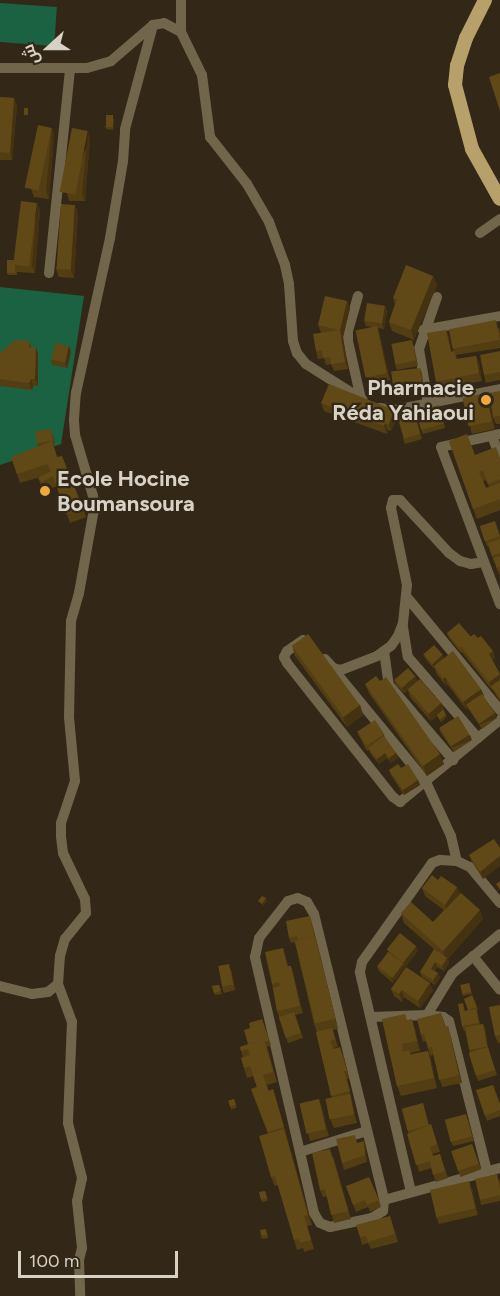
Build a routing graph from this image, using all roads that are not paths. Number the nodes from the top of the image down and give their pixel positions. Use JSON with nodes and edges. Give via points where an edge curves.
{"nodes":[{"id":1,"x":181,"y":0,"type":"edge"},
{"id":2,"x":485,"y":0,"type":"edge"},
{"id":3,"x":153,"y":25,"type":"junction"},
{"id":4,"x":181,"y":32,"type":"junction"},
{"id":5,"x":0,"y":68,"type":"edge"},
{"id":6,"x":70,"y":70,"type":"junction"},
{"id":7,"x":500,"y":199,"type":"edge"},
{"id":8,"x":500,"y":219,"type":"edge"},
{"id":9,"x":480,"y":233,"type":"dead end"},
{"id":10,"x":49,"y":273,"type":"dead end"},
{"id":11,"x":358,"y":296,"type":"dead end"},
{"id":12,"x":437,"y":297,"type":"dead end"},
{"id":13,"x":500,"y":316,"type":"edge"},
{"id":14,"x":423,"y":330,"type":"junction"},
{"id":15,"x":500,"y":390,"type":"edge"},
{"id":16,"x":361,"y":399,"type":"junction"},
{"id":17,"x":428,"y":403,"type":"junction"},
{"id":18,"x":496,"y":435,"type":"edge"},
{"id":19,"x":500,"y":456,"type":"edge"},
{"id":20,"x":483,"y":562,"type":"junction"},
{"id":21,"x":406,"y":596,"type":"junction"},
{"id":22,"x":500,"y":604,"type":"edge"},
{"id":23,"x":403,"y":623,"type":"junction"},
{"id":24,"x":384,"y":651,"type":"junction"},
{"id":25,"x":333,"y":668,"type":"junction"},
{"id":26,"x":500,"y":710,"type":"edge"},
{"id":27,"x":500,"y":720,"type":"edge"},
{"id":28,"x":478,"y":738,"type":"junction"},
{"id":29,"x":453,"y":760,"type":"junction"},
{"id":30,"x":426,"y":782,"type":"junction"},
{"id":31,"x":457,"y":861,"type":"junction"},
{"id":32,"x":500,"y":903,"type":"edge"},
{"id":33,"x":500,"y":933,"type":"edge"},
{"id":34,"x":473,"y":957,"type":"junction"},
{"id":35,"x":58,"y":984,"type":"junction"},
{"id":36,"x":0,"y":986,"type":"edge"},
{"id":37,"x":500,"y":990,"type":"edge"},
{"id":38,"x":427,"y":1016,"type":"junction"},
{"id":39,"x":371,"y":1017,"type":"junction"},
{"id":40,"x":367,"y":1131,"type":"junction"},
{"id":41,"x":300,"y":1152,"type":"junction"},
{"id":42,"x":500,"y":1168,"type":"edge"},
{"id":43,"x":487,"y":1171,"type":"junction"},
{"id":44,"x":411,"y":1192,"type":"junction"},
{"id":45,"x":384,"y":1200,"type":"junction"},
{"id":46,"x":80,"y":1296,"type":"edge"}],
"edges":[{"from":1,"to":4,"type":"street"},
{"from":2,"to":7,"type":"main road","via":[[466,38],[455,85],[472,149]]},
{"from":3,"to":4,"type":"street","via":[[164,23]]},
{"from":3,"to":6,"type":"street","via":[[111,61]]},
{"from":3,"to":35,"type":"street","via":[[124,129],[110,238],[76,393],[75,435],[94,509],[70,621],[69,717],[75,781],[61,823],[61,836],[63,853],[85,899],[86,913],[65,939]]},
{"from":4,"to":16,"type":"street","via":[[202,75],[210,137],[247,184],[277,244],[289,284],[297,354],[306,364]]},
{"from":5,"to":6,"type":"street"},
{"from":6,"to":10,"type":"street"},
{"from":8,"to":9,"type":"street"},
{"from":11,"to":16,"type":"street","via":[[348,341]]},
{"from":12,"to":14,"type":"street"},
{"from":13,"to":14,"type":"street"},
{"from":14,"to":17,"type":"street","via":[[419,349]]},
{"from":15,"to":17,"type":"street"},
{"from":16,"to":17,"type":"street","via":[[382,409],[395,410]]},
{"from":18,"to":19,"type":"street"},
{"from":18,"to":20,"type":"street","via":[[441,447]]},
{"from":20,"to":21,"type":"street","via":[[460,561],[408,507],[393,500],[391,508],[406,571]]},
{"from":20,"to":22,"type":"street"},
{"from":21,"to":23,"type":"street"},
{"from":21,"to":26,"type":"street"},
{"from":23,"to":24,"type":"street","via":[[398,636]]},
{"from":23,"to":28,"type":"street","via":[[408,657]]},
{"from":24,"to":25,"type":"street","via":[[341,670]]},
{"from":24,"to":29,"type":"street","via":[[388,685]]},
{"from":25,"to":30,"type":"street"},
{"from":25,"to":30,"type":"street","via":[[310,640],[304,639],[284,657],[393,797],[400,802],[405,800]]},
{"from":27,"to":28,"type":"street"},
{"from":28,"to":29,"type":"street"},
{"from":29,"to":30,"type":"street"},
{"from":30,"to":31,"type":"street","via":[[451,836]]},
{"from":31,"to":32,"type":"street","via":[[477,873]]},
{"from":31,"to":39,"type":"street","via":[[440,860],[427,867],[362,962],[360,972]]},
{"from":33,"to":34,"type":"street"},
{"from":34,"to":37,"type":"street"},
{"from":34,"to":38,"type":"street","via":[[452,974]]},
{"from":35,"to":36,"type":"street","via":[[48,992],[32,994]]},
{"from":35,"to":46,"type":"street","via":[[72,1022],[68,1123],[82,1178],[77,1201],[82,1248]]},
{"from":38,"to":39,"type":"street"},
{"from":38,"to":43,"type":"street","via":[[442,1017],[453,1033]]},
{"from":39,"to":44,"type":"street"},
{"from":40,"to":41,"type":"street"},
{"from":40,"to":41,"type":"street","via":[[314,914],[307,902],[298,898],[288,901],[259,938],[255,957]]},
{"from":40,"to":45,"type":"street"},
{"from":41,"to":45,"type":"street","via":[[314,1213],[320,1223],[330,1227],[372,1218],[383,1211]]},
{"from":42,"to":43,"type":"street"},
{"from":43,"to":44,"type":"street"},
{"from":44,"to":45,"type":"street"}]}
